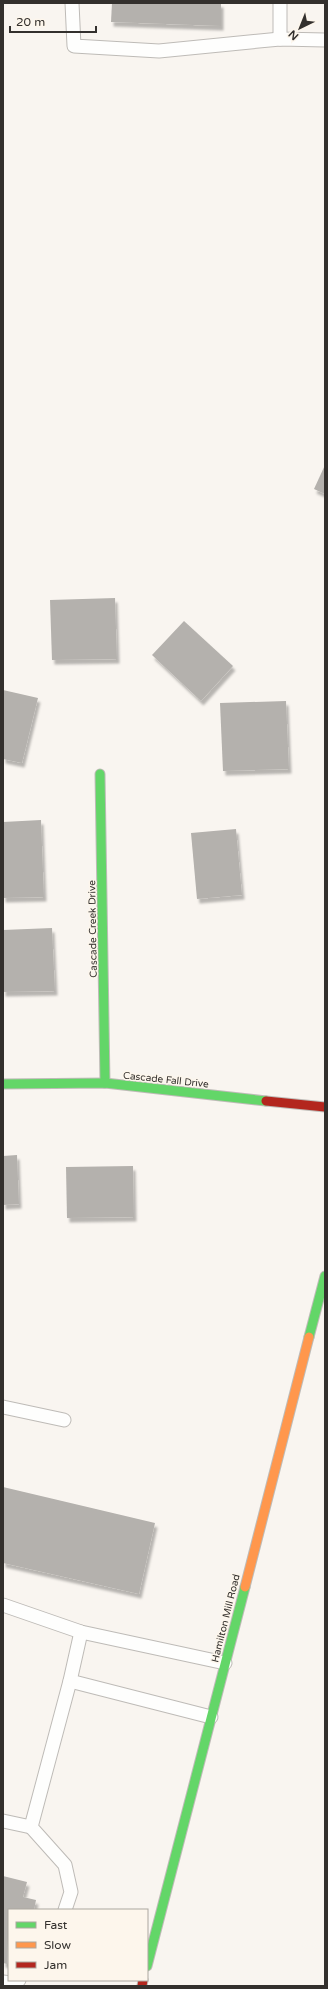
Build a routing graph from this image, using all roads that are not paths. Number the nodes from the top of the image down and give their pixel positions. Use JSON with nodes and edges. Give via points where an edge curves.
{"nodes":[{"id":1,"x":72,"y":3,"type":"edge"},
{"id":2,"x":280,"y":3,"type":"edge"},
{"id":3,"x":280,"y":39,"type":"junction"},
{"id":4,"x":325,"y":40,"type":"edge"},
{"id":5,"x":100,"y":774,"type":"dead end"},
{"id":6,"x":105,"y":1083,"type":"junction"},
{"id":7,"x":3,"y":1084,"type":"edge"},
{"id":8,"x":325,"y":1107,"type":"edge"},
{"id":9,"x":325,"y":1276,"type":"edge"},
{"id":10,"x":3,"y":1407,"type":"edge"},
{"id":11,"x":64,"y":1420,"type":"dead end"},
{"id":12,"x":3,"y":1605,"type":"edge"},
{"id":13,"x":81,"y":1632,"type":"junction"},
{"id":14,"x":225,"y":1663,"type":"junction"},
{"id":15,"x":70,"y":1681,"type":"junction"},
{"id":16,"x":211,"y":1717,"type":"junction"},
{"id":17,"x":3,"y":1821,"type":"edge"},
{"id":18,"x":31,"y":1827,"type":"junction"},
{"id":19,"x":65,"y":1909,"type":"edge"},
{"id":20,"x":148,"y":1962,"type":"edge"},
{"id":21,"x":17,"y":1981,"type":"edge"},
{"id":22,"x":3,"y":1982,"type":"edge"}],
"edges":[{"from":1,"to":3,"type":"lane","via":[[74,46],[159,51]]},
{"from":2,"to":3,"type":"lane"},
{"from":3,"to":4,"type":"lane"},
{"from":5,"to":6,"type":"main road","name":"Cascade Creek Drive"},
{"from":6,"to":7,"type":"main road","name":"Cascade Fall Drive"},
{"from":6,"to":8,"type":"main road","name":"Cascade Fall Drive"},
{"from":9,"to":14,"type":"main road","name":"Hamilton Mill Road"},
{"from":10,"to":11,"type":"lane"},
{"from":12,"to":13,"type":"lane"},
{"from":13,"to":14,"type":"lane"},
{"from":13,"to":15,"type":"lane"},
{"from":14,"to":16,"type":"main road","name":"Hamilton Mill Road"},
{"from":15,"to":16,"type":"lane"},
{"from":15,"to":18,"type":"lane"},
{"from":16,"to":20,"type":"main road","name":"Hamilton Mill Road"},
{"from":17,"to":18,"type":"lane"},
{"from":18,"to":19,"type":"lane","via":[[65,1865],[71,1892]]},
{"from":21,"to":22,"type":"lane","via":[[12,1984]]}]}
